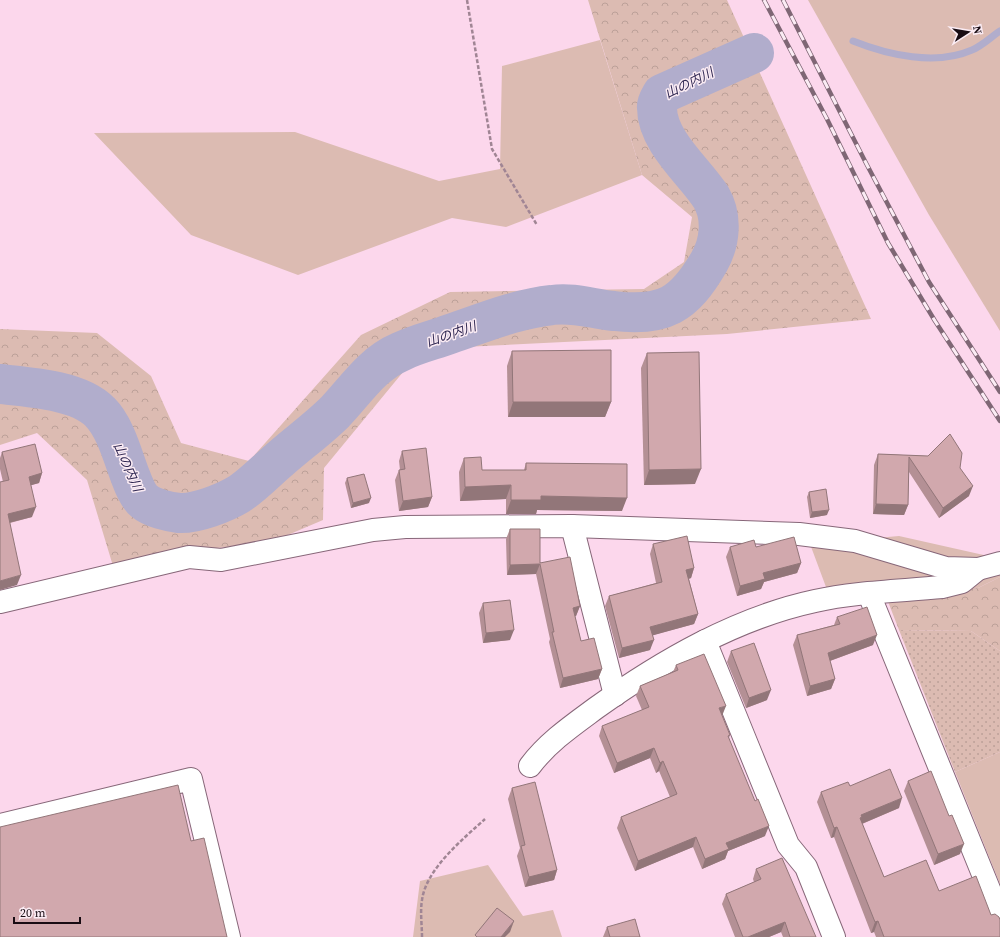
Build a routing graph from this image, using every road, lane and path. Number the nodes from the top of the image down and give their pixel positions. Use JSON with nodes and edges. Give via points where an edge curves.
{"nodes":[{"id":1,"x":467,"y":0,"type":"edge"},
{"id":2,"x":537,"y":225,"type":"dead end"},
{"id":3,"x":572,"y":526,"type":"junction"},
{"id":4,"x":1000,"y":563,"type":"edge"},
{"id":5,"x":978,"y":569,"type":"junction"},
{"id":6,"x":869,"y":594,"type":"junction"},
{"id":7,"x":0,"y":602,"type":"edge"},
{"id":8,"x":705,"y":641,"type":"junction"},
{"id":9,"x":615,"y":695,"type":"junction"},
{"id":10,"x":530,"y":766,"type":"dead end"},
{"id":11,"x":485,"y":819,"type":"dead end"},
{"id":12,"x":0,"y":825,"type":"edge"},
{"id":13,"x":1000,"y":916,"type":"edge"},
{"id":14,"x":230,"y":937,"type":"edge"},
{"id":15,"x":422,"y":937,"type":"edge"},
{"id":16,"x":834,"y":937,"type":"edge"}],
"edges":[{"from":1,"to":2,"type":"path","via":[[492,149]]},
{"from":3,"to":5,"type":"street","via":[[799,534],[855,541],[946,568]]},
{"from":3,"to":7,"type":"street","via":[[405,527],[373,530],[221,560],[189,558]]},
{"from":3,"to":9,"type":"street"},
{"from":4,"to":5,"type":"street"},
{"from":5,"to":6,"type":"street","via":[[962,582],[942,587]]},
{"from":6,"to":8,"type":"street","via":[[816,601],[764,614]]},
{"from":6,"to":13,"type":"street"},
{"from":8,"to":9,"type":"street"},
{"from":8,"to":16,"type":"street","via":[[788,845],[806,867]]},
{"from":9,"to":10,"type":"street","via":[[569,728],[541,752]]},
{"from":11,"to":15,"type":"path","via":[[455,846],[430,878],[422,899]]},
{"from":12,"to":14,"type":"street","via":[[191,779]]}]}
